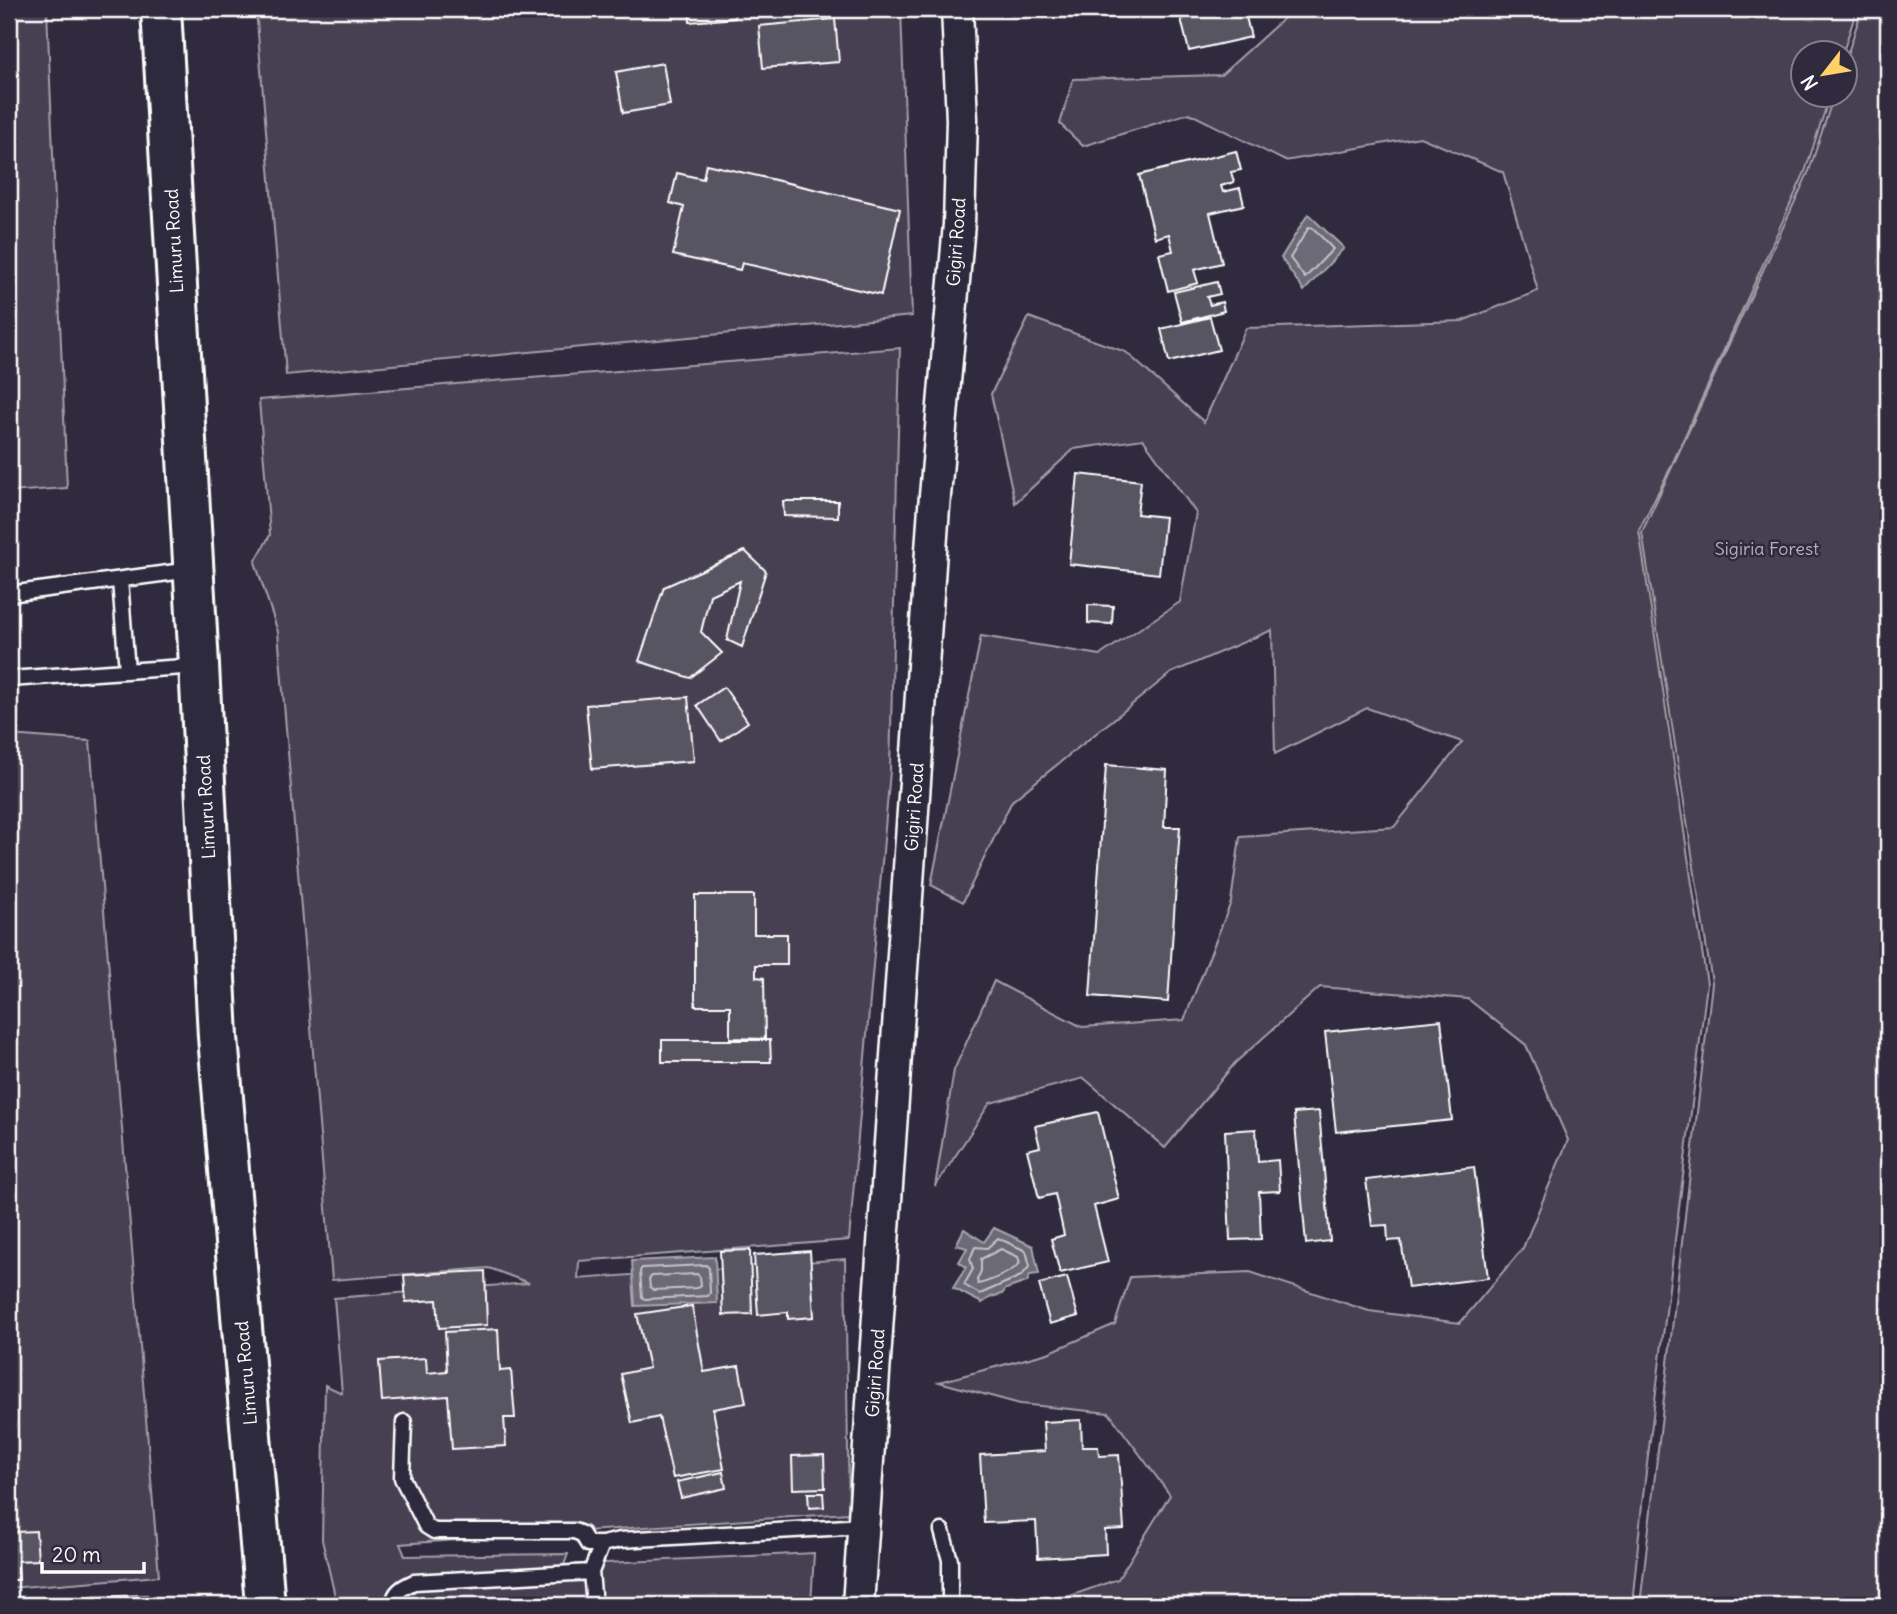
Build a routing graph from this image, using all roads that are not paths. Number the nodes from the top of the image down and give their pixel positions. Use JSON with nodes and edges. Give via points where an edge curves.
{"nodes":[{"id":1,"x":161,"y":9,"type":"edge"},
{"id":2,"x":957,"y":9,"type":"edge"},
{"id":3,"x":193,"y":570,"type":"junction"},
{"id":4,"x":120,"y":580,"type":"junction"},
{"id":5,"x":9,"y":594,"type":"edge"},
{"id":6,"x":200,"y":666,"type":"junction"},
{"id":7,"x":127,"y":671,"type":"junction"},
{"id":8,"x":9,"y":679,"type":"edge"},
{"id":9,"x":404,"y":1422,"type":"dead end"},
{"id":10,"x":864,"y":1526,"type":"junction"},
{"id":11,"x":942,"y":1531,"type":"dead end"},
{"id":12,"x":602,"y":1544,"type":"junction"},
{"id":13,"x":591,"y":1572,"type":"junction"},
{"id":14,"x":265,"y":1605,"type":"edge"},
{"id":15,"x":394,"y":1605,"type":"edge"},
{"id":16,"x":593,"y":1605,"type":"edge"},
{"id":17,"x":858,"y":1605,"type":"edge"},
{"id":18,"x":950,"y":1605,"type":"edge"}],
"edges":[{"from":1,"to":3,"type":"main road","name":"Limuru Road"},
{"from":2,"to":10,"type":"street","name":"Gigiri Road","via":[[962,120],[959,225],[933,521]]},
{"from":3,"to":4,"type":"lane"},
{"from":3,"to":6,"type":"main road","name":"Limuru Road"},
{"from":4,"to":5,"type":"lane"},
{"from":4,"to":7,"type":"lane"},
{"from":6,"to":7,"type":"lane"},
{"from":6,"to":14,"type":"main road","name":"Limuru Road","via":[[218,1037]]},
{"from":7,"to":8,"type":"lane"},
{"from":9,"to":12,"type":"lane","via":[[402,1478],[426,1526],[434,1531],[574,1531],[588,1544]]},
{"from":10,"to":12,"type":"lane"},
{"from":10,"to":17,"type":"street","name":"Gigiri Road"},
{"from":11,"to":18,"type":"lane","via":[[950,1560]]},
{"from":12,"to":13,"type":"lane"},
{"from":13,"to":15,"type":"lane","via":[[414,1582],[401,1588]]},
{"from":13,"to":16,"type":"lane"}]}
